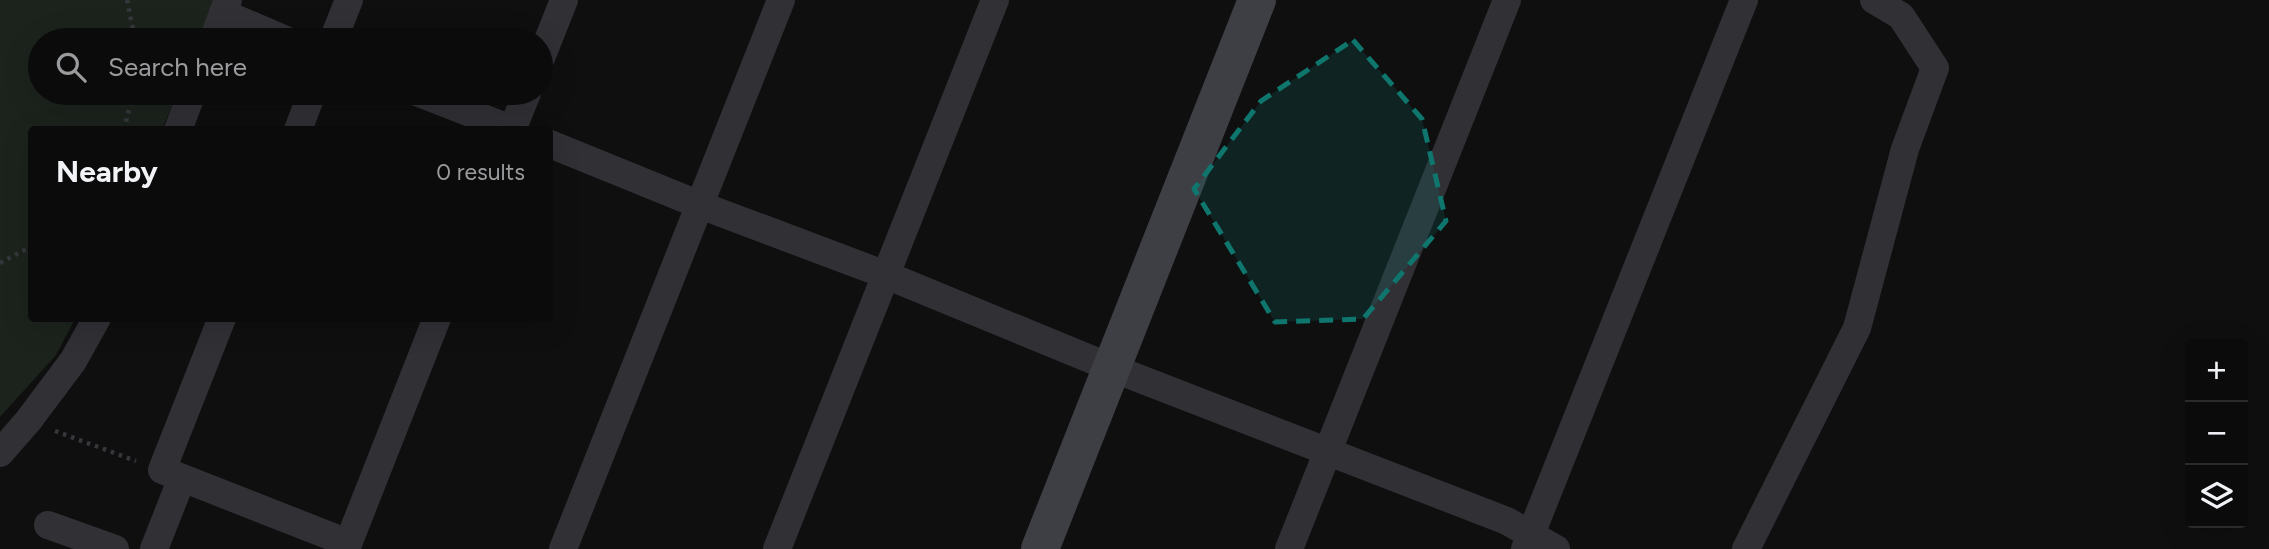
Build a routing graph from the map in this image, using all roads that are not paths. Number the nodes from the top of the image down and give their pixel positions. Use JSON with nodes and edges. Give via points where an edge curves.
{"nodes":[{"id":1,"x":349,"y":0,"type":"edge"},
{"id":2,"x":564,"y":0,"type":"edge"},
{"id":3,"x":781,"y":0,"type":"edge"},
{"id":4,"x":995,"y":0,"type":"edge"},
{"id":5,"x":1257,"y":0,"type":"edge"},
{"id":6,"x":1507,"y":0,"type":"edge"},
{"id":7,"x":1744,"y":0,"type":"edge"},
{"id":8,"x":1874,"y":0,"type":"edge"},
{"id":9,"x":225,"y":7,"type":"edge"},
{"id":10,"x":217,"y":28,"type":"edge"},
{"id":11,"x":264,"y":28,"type":"edge"},
{"id":12,"x":338,"y":28,"type":"edge"},
{"id":13,"x":553,"y":28,"type":"edge"},
{"id":14,"x":187,"y":105,"type":"edge"},
{"id":15,"x":307,"y":105,"type":"edge"},
{"id":16,"x":450,"y":105,"type":"edge"},
{"id":17,"x":522,"y":105,"type":"edge"},
{"id":18,"x":179,"y":126,"type":"edge"},
{"id":19,"x":300,"y":126,"type":"edge"},
{"id":20,"x":505,"y":126,"type":"edge"},
{"id":21,"x":514,"y":126,"type":"edge"},
{"id":22,"x":553,"y":145,"type":"edge"},
{"id":23,"x":699,"y":205,"type":"junction"},
{"id":24,"x":886,"y":275,"type":"junction"},
{"id":25,"x":95,"y":322,"type":"edge"},
{"id":26,"x":221,"y":322,"type":"edge"},
{"id":27,"x":435,"y":322,"type":"edge"},
{"id":28,"x":1112,"y":368,"type":"junction"},
{"id":29,"x":1328,"y":452,"type":"junction"},
{"id":30,"x":0,"y":453,"type":"edge"},
{"id":31,"x":172,"y":474,"type":"junction"},
{"id":32,"x":48,"y":525,"type":"dead end"},
{"id":33,"x":1528,"y":541,"type":"edge"},
{"id":34,"x":347,"y":546,"type":"edge"},
{"id":35,"x":116,"y":549,"type":"edge"},
{"id":36,"x":154,"y":549,"type":"edge"},
{"id":37,"x":563,"y":549,"type":"edge"},
{"id":38,"x":778,"y":549,"type":"edge"},
{"id":39,"x":1040,"y":549,"type":"edge"},
{"id":40,"x":1289,"y":549,"type":"edge"},
{"id":41,"x":1556,"y":549,"type":"edge"},
{"id":42,"x":1746,"y":549,"type":"edge"}],
"edges":[{"from":1,"to":12,"type":"street"},
{"from":2,"to":13,"type":"street"},
{"from":3,"to":23,"type":"street"},
{"from":4,"to":24,"type":"street"},
{"from":5,"to":28,"type":"street"},
{"from":6,"to":29,"type":"street"},
{"from":7,"to":33,"type":"street"},
{"from":8,"to":42,"type":"street","via":[[1901,16],[1934,68],[1905,149],[1857,328]]},
{"from":9,"to":10,"type":"street"},
{"from":9,"to":11,"type":"street"},
{"from":14,"to":18,"type":"street"},
{"from":15,"to":19,"type":"street"},
{"from":16,"to":20,"type":"street"},
{"from":17,"to":21,"type":"street"},
{"from":22,"to":23,"type":"street"},
{"from":23,"to":24,"type":"street"},
{"from":23,"to":37,"type":"street"},
{"from":24,"to":28,"type":"street"},
{"from":24,"to":38,"type":"street"},
{"from":25,"to":30,"type":"street","via":[[73,361]]},
{"from":26,"to":31,"type":"street"},
{"from":27,"to":34,"type":"street"},
{"from":28,"to":29,"type":"street"},
{"from":28,"to":39,"type":"street"},
{"from":29,"to":33,"type":"street","via":[[1507,521]]},
{"from":29,"to":40,"type":"street"},
{"from":31,"to":34,"type":"street"},
{"from":31,"to":36,"type":"street"},
{"from":32,"to":35,"type":"street"},
{"from":33,"to":41,"type":"street"}]}
